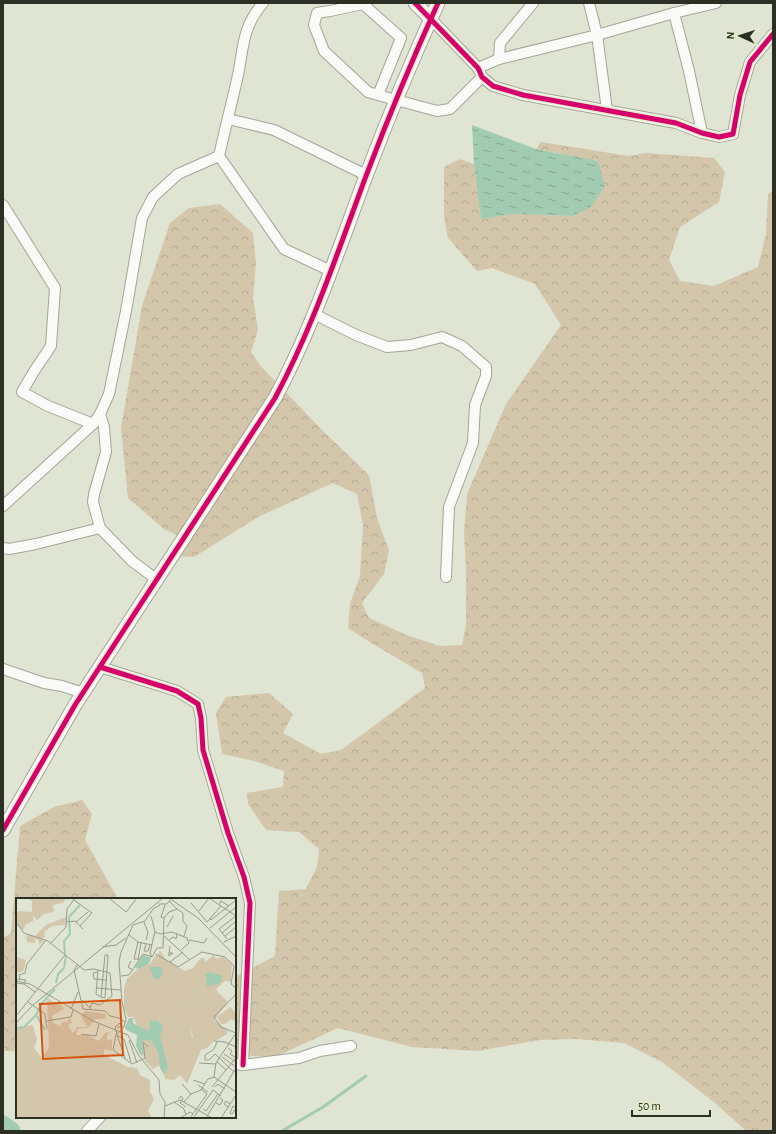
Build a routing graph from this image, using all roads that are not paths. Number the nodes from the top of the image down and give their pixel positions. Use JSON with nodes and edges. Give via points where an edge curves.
{"nodes":[{"id":1,"x":263,"y":3,"type":"edge"},
{"id":2,"x":415,"y":3,"type":"edge"},
{"id":3,"x":438,"y":3,"type":"edge"},
{"id":4,"x":533,"y":3,"type":"edge"},
{"id":5,"x":589,"y":3,"type":"edge"},
{"id":6,"x":716,"y":3,"type":"edge"},
{"id":7,"x":674,"y":13,"type":"junction"},
{"id":8,"x":431,"y":19,"type":"junction"},
{"id":9,"x":773,"y":34,"type":"edge"},
{"id":10,"x":598,"y":35,"type":"junction"},
{"id":11,"x":499,"y":58,"type":"junction"},
{"id":12,"x":480,"y":72,"type":"junction"},
{"id":13,"x":378,"y":95,"type":"junction"},
{"id":14,"x":396,"y":100,"type":"junction"},
{"id":15,"x":607,"y":110,"type":"junction"},
{"id":16,"x":228,"y":119,"type":"junction"},
{"id":17,"x":702,"y":133,"type":"junction"},
{"id":18,"x":218,"y":156,"type":"junction"},
{"id":19,"x":366,"y":175,"type":"junction"},
{"id":20,"x":3,"y":205,"type":"edge"},
{"id":21,"x":331,"y":271,"type":"junction"},
{"id":22,"x":314,"y":314,"type":"junction"},
{"id":23,"x":100,"y":414,"type":"junction"},
{"id":24,"x":93,"y":424,"type":"junction"},
{"id":25,"x":3,"y":506,"type":"edge"},
{"id":26,"x":100,"y":528,"type":"junction"},
{"id":27,"x":3,"y":548,"type":"edge"},
{"id":28,"x":446,"y":577,"type":"dead end"},
{"id":29,"x":157,"y":580,"type":"junction"},
{"id":30,"x":100,"y":667,"type":"junction"},
{"id":31,"x":3,"y":669,"type":"edge"},
{"id":32,"x":83,"y":693,"type":"junction"},
{"id":33,"x":3,"y":830,"type":"edge"},
{"id":34,"x":350,"y":1046,"type":"dead end"},
{"id":35,"x":239,"y":1065,"type":"edge"},
{"id":36,"x":99,"y":1118,"type":"edge"},
{"id":37,"x":88,"y":1131,"type":"edge"}],
"edges":[{"from":1,"to":16,"type":"street","via":[[248,26]]},
{"from":2,"to":8,"type":"street"},
{"from":3,"to":8,"type":"street"},
{"from":4,"to":11,"type":"street","via":[[500,43]]},
{"from":5,"to":10,"type":"street"},
{"from":6,"to":7,"type":"street"},
{"from":7,"to":10,"type":"street"},
{"from":7,"to":17,"type":"street"},
{"from":8,"to":12,"type":"street"},
{"from":8,"to":14,"type":"street"},
{"from":9,"to":17,"type":"street","via":[[750,62],[740,95],[733,134],[719,137]]},
{"from":10,"to":11,"type":"street"},
{"from":10,"to":15,"type":"street"},
{"from":11,"to":12,"type":"street"},
{"from":12,"to":14,"type":"street","via":[[450,109],[437,111]]},
{"from":12,"to":15,"type":"street","via":[[493,86],[523,96]]},
{"from":13,"to":13,"type":"street","via":[[368,92],[324,51],[314,25],[317,13],[363,4],[401,38]]},
{"from":13,"to":14,"type":"street"},
{"from":14,"to":19,"type":"street"},
{"from":15,"to":17,"type":"street","via":[[676,123]]},
{"from":16,"to":18,"type":"street"},
{"from":16,"to":19,"type":"street","via":[[274,130]]},
{"from":18,"to":21,"type":"street","via":[[284,249]]},
{"from":18,"to":23,"type":"street","via":[[178,174],[153,197],[142,218],[109,394]]},
{"from":19,"to":21,"type":"street"},
{"from":20,"to":24,"type":"street","via":[[55,288],[52,346],[22,392],[48,406]]},
{"from":21,"to":22,"type":"street"},
{"from":22,"to":28,"type":"street","via":[[387,347],[411,345],[442,337],[462,346],[486,367],[486,376],[475,405],[473,443],[449,507]]},
{"from":22,"to":29,"type":"street","via":[[276,398]]},
{"from":23,"to":24,"type":"street"},
{"from":23,"to":26,"type":"street","via":[[106,452],[93,502]]},
{"from":24,"to":25,"type":"street"},
{"from":26,"to":27,"type":"street","via":[[36,544]]},
{"from":26,"to":29,"type":"street","via":[[132,560]]},
{"from":29,"to":30,"type":"street"},
{"from":30,"to":32,"type":"street"},
{"from":30,"to":35,"type":"street","via":[[177,691],[198,704],[203,750],[250,903]]},
{"from":31,"to":32,"type":"street"},
{"from":32,"to":33,"type":"street"},
{"from":34,"to":35,"type":"street","via":[[320,1051],[299,1058]]},
{"from":36,"to":37,"type":"street"}]}
